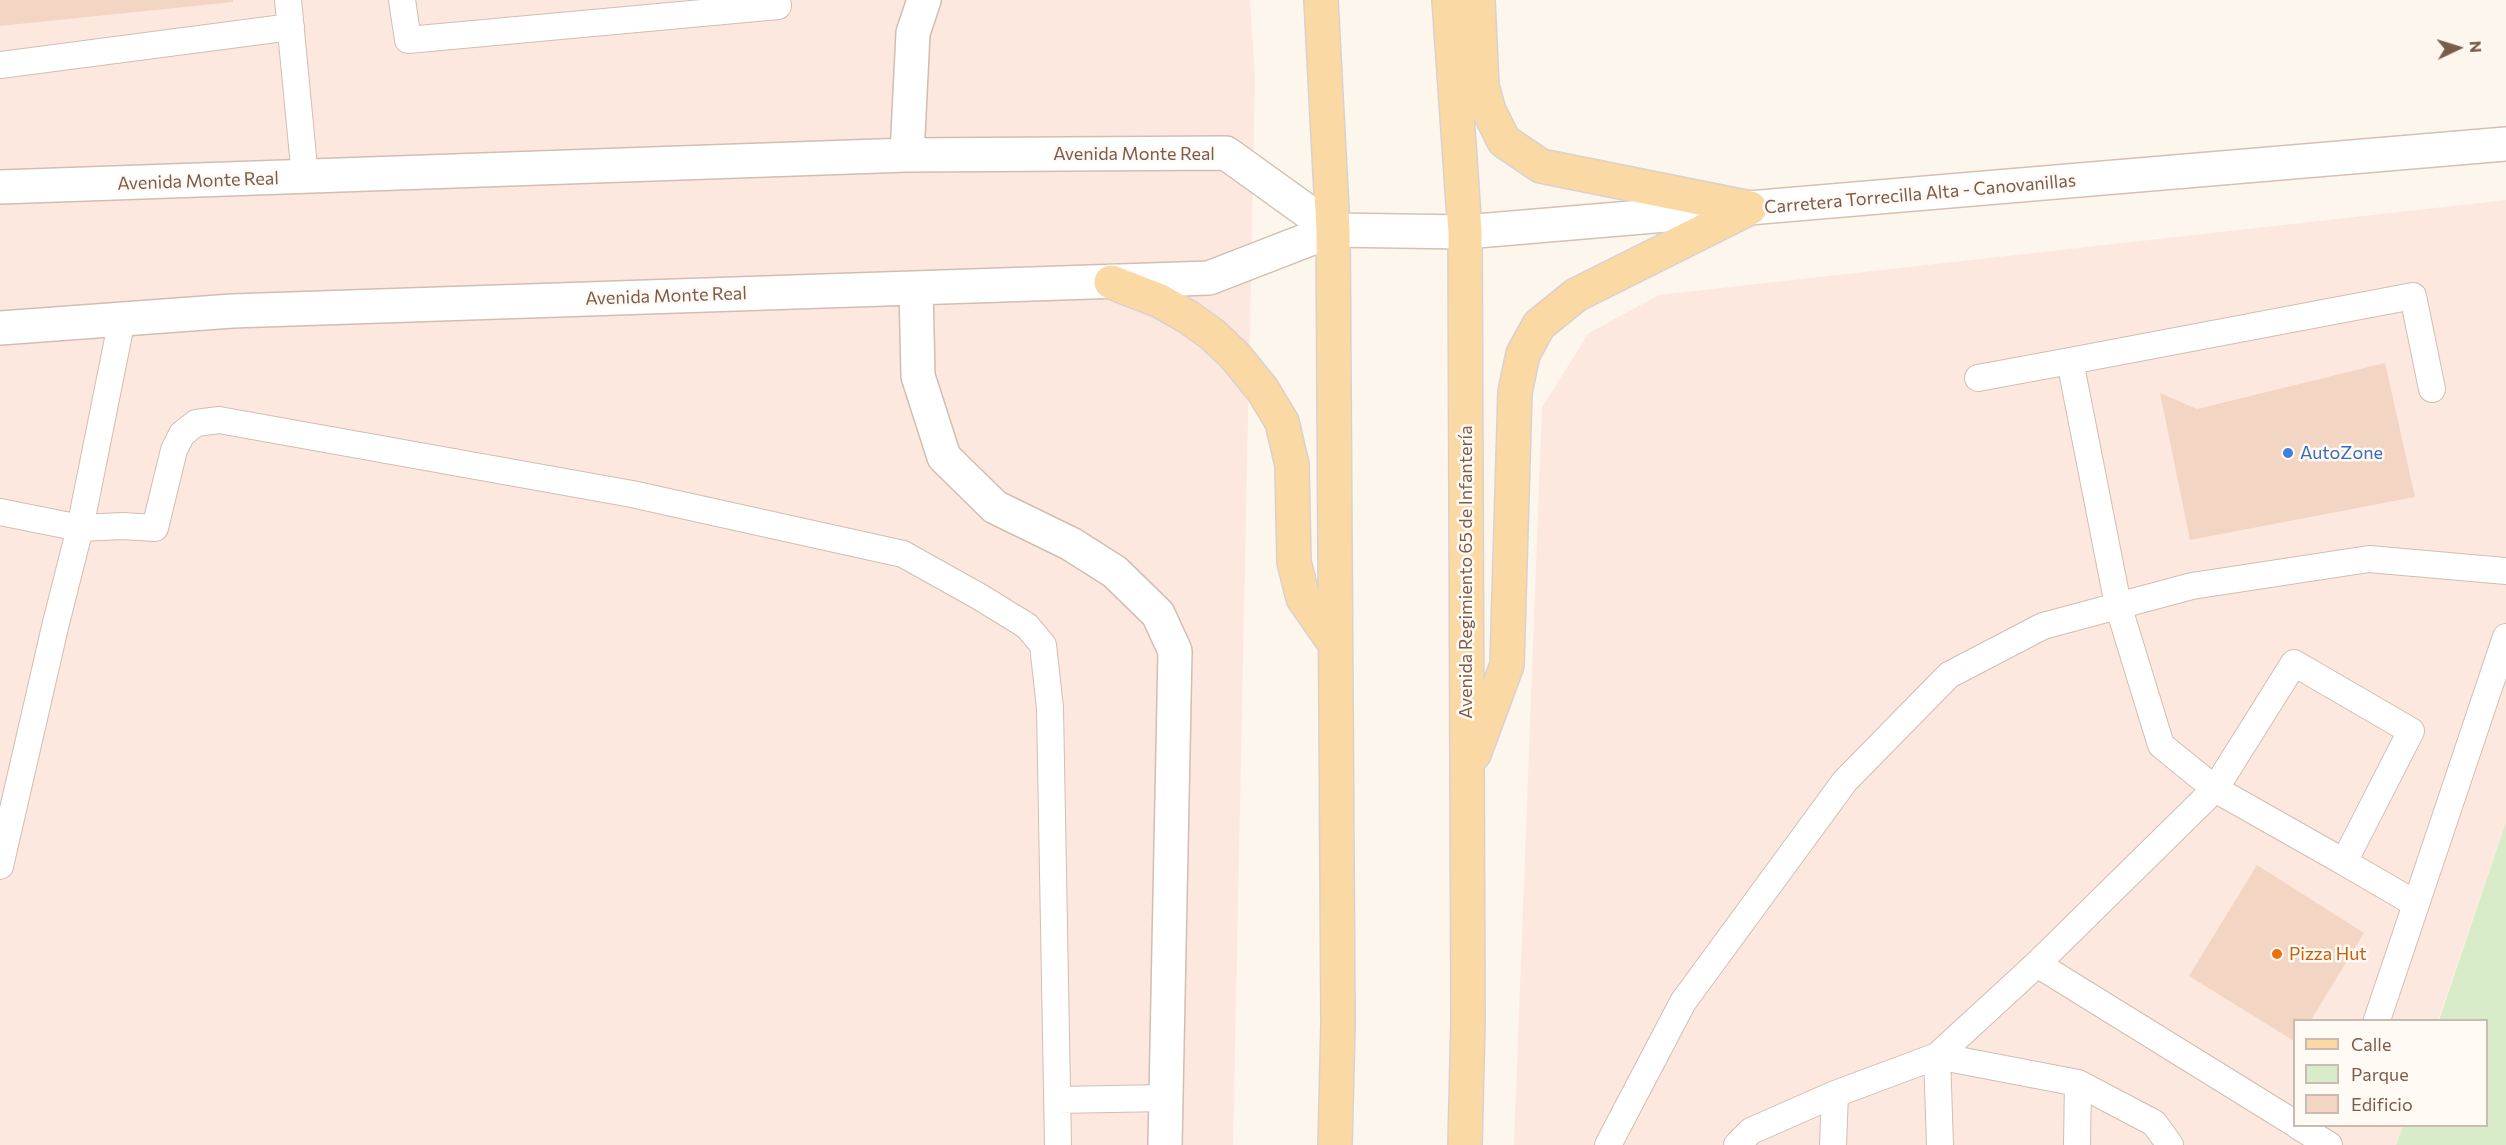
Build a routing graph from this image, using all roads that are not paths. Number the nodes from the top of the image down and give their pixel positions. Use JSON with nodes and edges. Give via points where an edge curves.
{"nodes":[{"id":1,"x":288,"y":0,"type":"edge"},
{"id":2,"x":402,"y":0,"type":"edge"},
{"id":3,"x":777,"y":0,"type":"edge"},
{"id":4,"x":924,"y":0,"type":"edge"},
{"id":5,"x":1321,"y":0,"type":"edge"},
{"id":6,"x":1449,"y":0,"type":"edge"},
{"id":7,"x":1478,"y":0,"type":"edge"},
{"id":8,"x":291,"y":27,"type":"junction"},
{"id":9,"x":0,"y":65,"type":"edge"},
{"id":10,"x":2506,"y":144,"type":"edge"},
{"id":11,"x":907,"y":155,"type":"junction"},
{"id":12,"x":305,"y":177,"type":"junction"},
{"id":13,"x":0,"y":188,"type":"edge"},
{"id":14,"x":1750,"y":208,"type":"junction"},
{"id":15,"x":1333,"y":230,"type":"junction"},
{"id":16,"x":1465,"y":232,"type":"junction"},
{"id":17,"x":1111,"y":282,"type":"junction"},
{"id":18,"x":916,"y":288,"type":"junction"},
{"id":19,"x":122,"y":319,"type":"junction"},
{"id":20,"x":0,"y":328,"type":"edge"},
{"id":21,"x":2070,"y":361,"type":"junction"},
{"id":22,"x":1978,"y":378,"type":"dead end"},
{"id":23,"x":2432,"y":389,"type":"dead end"},
{"id":24,"x":0,"y":512,"type":"edge"},
{"id":25,"x":80,"y":528,"type":"junction"},
{"id":26,"x":2506,"y":571,"type":"edge"},
{"id":27,"x":2118,"y":605,"type":"junction"},
{"id":28,"x":2506,"y":637,"type":"edge"},
{"id":29,"x":1335,"y":644,"type":"junction"},
{"id":30,"x":1467,"y":773,"type":"junction"},
{"id":31,"x":2215,"y":789,"type":"junction"},
{"id":32,"x":2344,"y":862,"type":"junction"},
{"id":33,"x":0,"y":866,"type":"edge"},
{"id":34,"x":2416,"y":904,"type":"junction"},
{"id":35,"x":2037,"y":964,"type":"junction"},
{"id":36,"x":2377,"y":1019,"type":"edge"},
{"id":37,"x":1937,"y":1056,"type":"junction"},
{"id":38,"x":2078,"y":1083,"type":"junction"},
{"id":39,"x":1835,"y":1094,"type":"junction"},
{"id":40,"x":1166,"y":1098,"type":"junction"},
{"id":41,"x":1057,"y":1100,"type":"junction"},
{"id":42,"x":2293,"y":1122,"type":"edge"},
{"id":43,"x":2301,"y":1127,"type":"edge"},
{"id":44,"x":2341,"y":1127,"type":"edge"},
{"id":45,"x":1058,"y":1145,"type":"edge"},
{"id":46,"x":1165,"y":1145,"type":"edge"},
{"id":47,"x":1335,"y":1145,"type":"edge"},
{"id":48,"x":1465,"y":1145,"type":"edge"},
{"id":49,"x":1608,"y":1145,"type":"edge"},
{"id":50,"x":1737,"y":1145,"type":"edge"},
{"id":51,"x":1833,"y":1145,"type":"edge"},
{"id":52,"x":1940,"y":1145,"type":"edge"},
{"id":53,"x":2077,"y":1145,"type":"edge"},
{"id":54,"x":2170,"y":1145,"type":"edge"},
{"id":55,"x":2329,"y":1145,"type":"edge"},
{"id":56,"x":2335,"y":1145,"type":"edge"}],
"edges":[{"from":1,"to":8,"type":"lane"},
{"from":2,"to":3,"type":"lane","via":[[408,40],[778,6]]},
{"from":4,"to":11,"type":"street","via":[[913,33]]},
{"from":5,"to":15,"type":"main road"},
{"from":6,"to":16,"type":"main road","name":"Avenida Regimiento 65 de Infantería"},
{"from":7,"to":14,"type":"main road","via":[[1482,86],[1504,141],[1541,165]]},
{"from":8,"to":9,"type":"lane"},
{"from":8,"to":12,"type":"lane"},
{"from":10,"to":14,"type":"street","name":"Carretera Torrecilla Alta - Canovanillas"},
{"from":11,"to":12,"type":"street","name":"Avenida Monte Real"},
{"from":11,"to":15,"type":"street","name":"Avenida Monte Real","via":[[1226,153]]},
{"from":12,"to":13,"type":"street","name":"Avenida Monte Real"},
{"from":14,"to":16,"type":"street","name":"Carretera Torrecilla Alta - Canovanillas"},
{"from":14,"to":30,"type":"main road","via":[[1576,295],[1539,325],[1524,354],[1515,392],[1507,665]]},
{"from":15,"to":16,"type":"street","name":"Carretera Torrecilla Alta - Canovanillas"},
{"from":15,"to":17,"type":"street","name":"Avenida Monte Real","via":[[1209,278]]},
{"from":15,"to":29,"type":"main road"},
{"from":16,"to":30,"type":"main road","name":"Avenida Regimiento 65 de Infantería"},
{"from":17,"to":18,"type":"street","name":"Avenida Monte Real"},
{"from":17,"to":29,"type":"main road","via":[[1188,317],[1235,356],[1262,389],[1282,422],[1292,465],[1294,562],[1304,598]]},
{"from":18,"to":19,"type":"street","name":"Avenida Monte Real","via":[[232,311]]},
{"from":18,"to":40,"type":"street","via":[[918,376],[944,457],[995,507],[1071,544],[1115,572],[1158,614],[1175,651]]},
{"from":19,"to":20,"type":"street","name":"Avenida Monte Real"},
{"from":19,"to":25,"type":"lane"},
{"from":21,"to":22,"type":"lane"},
{"from":21,"to":23,"type":"lane","via":[[2413,296]]},
{"from":21,"to":27,"type":"lane"},
{"from":24,"to":25,"type":"lane"},
{"from":25,"to":33,"type":"lane"},
{"from":25,"to":41,"type":"lane","via":[[155,528],[174,450],[182,434],[196,423],[219,420],[632,494],[903,554],[980,597],[1027,626],[1043,645],[1050,708]]},
{"from":26,"to":27,"type":"lane","via":[[2368,559],[2192,586]]},
{"from":27,"to":31,"type":"lane","via":[[2161,745]]},
{"from":27,"to":49,"type":"lane","via":[[2043,626],[1949,675],[1845,781],[1683,1002]]},
{"from":28,"to":34,"type":"lane"},
{"from":29,"to":47,"type":"main road"},
{"from":30,"to":48,"type":"main road","name":"Avenida Regimiento 65 de Infantería"},
{"from":31,"to":32,"type":"lane"},
{"from":31,"to":32,"type":"lane","via":[[2294,663],[2411,731]]},
{"from":31,"to":35,"type":"lane"},
{"from":32,"to":34,"type":"lane"},
{"from":34,"to":36,"type":"lane"},
{"from":35,"to":37,"type":"lane"},
{"from":35,"to":42,"type":"lane"},
{"from":37,"to":38,"type":"lane"},
{"from":37,"to":39,"type":"lane"},
{"from":37,"to":52,"type":"lane"},
{"from":38,"to":53,"type":"lane"},
{"from":38,"to":54,"type":"lane","via":[[2154,1123]]},
{"from":39,"to":50,"type":"lane","via":[[1751,1131]]},
{"from":39,"to":51,"type":"lane"},
{"from":40,"to":41,"type":"lane"},
{"from":40,"to":46,"type":"street"},
{"from":41,"to":45,"type":"lane"},
{"from":43,"to":55,"type":"lane"},
{"from":44,"to":56,"type":"lane"}]}
